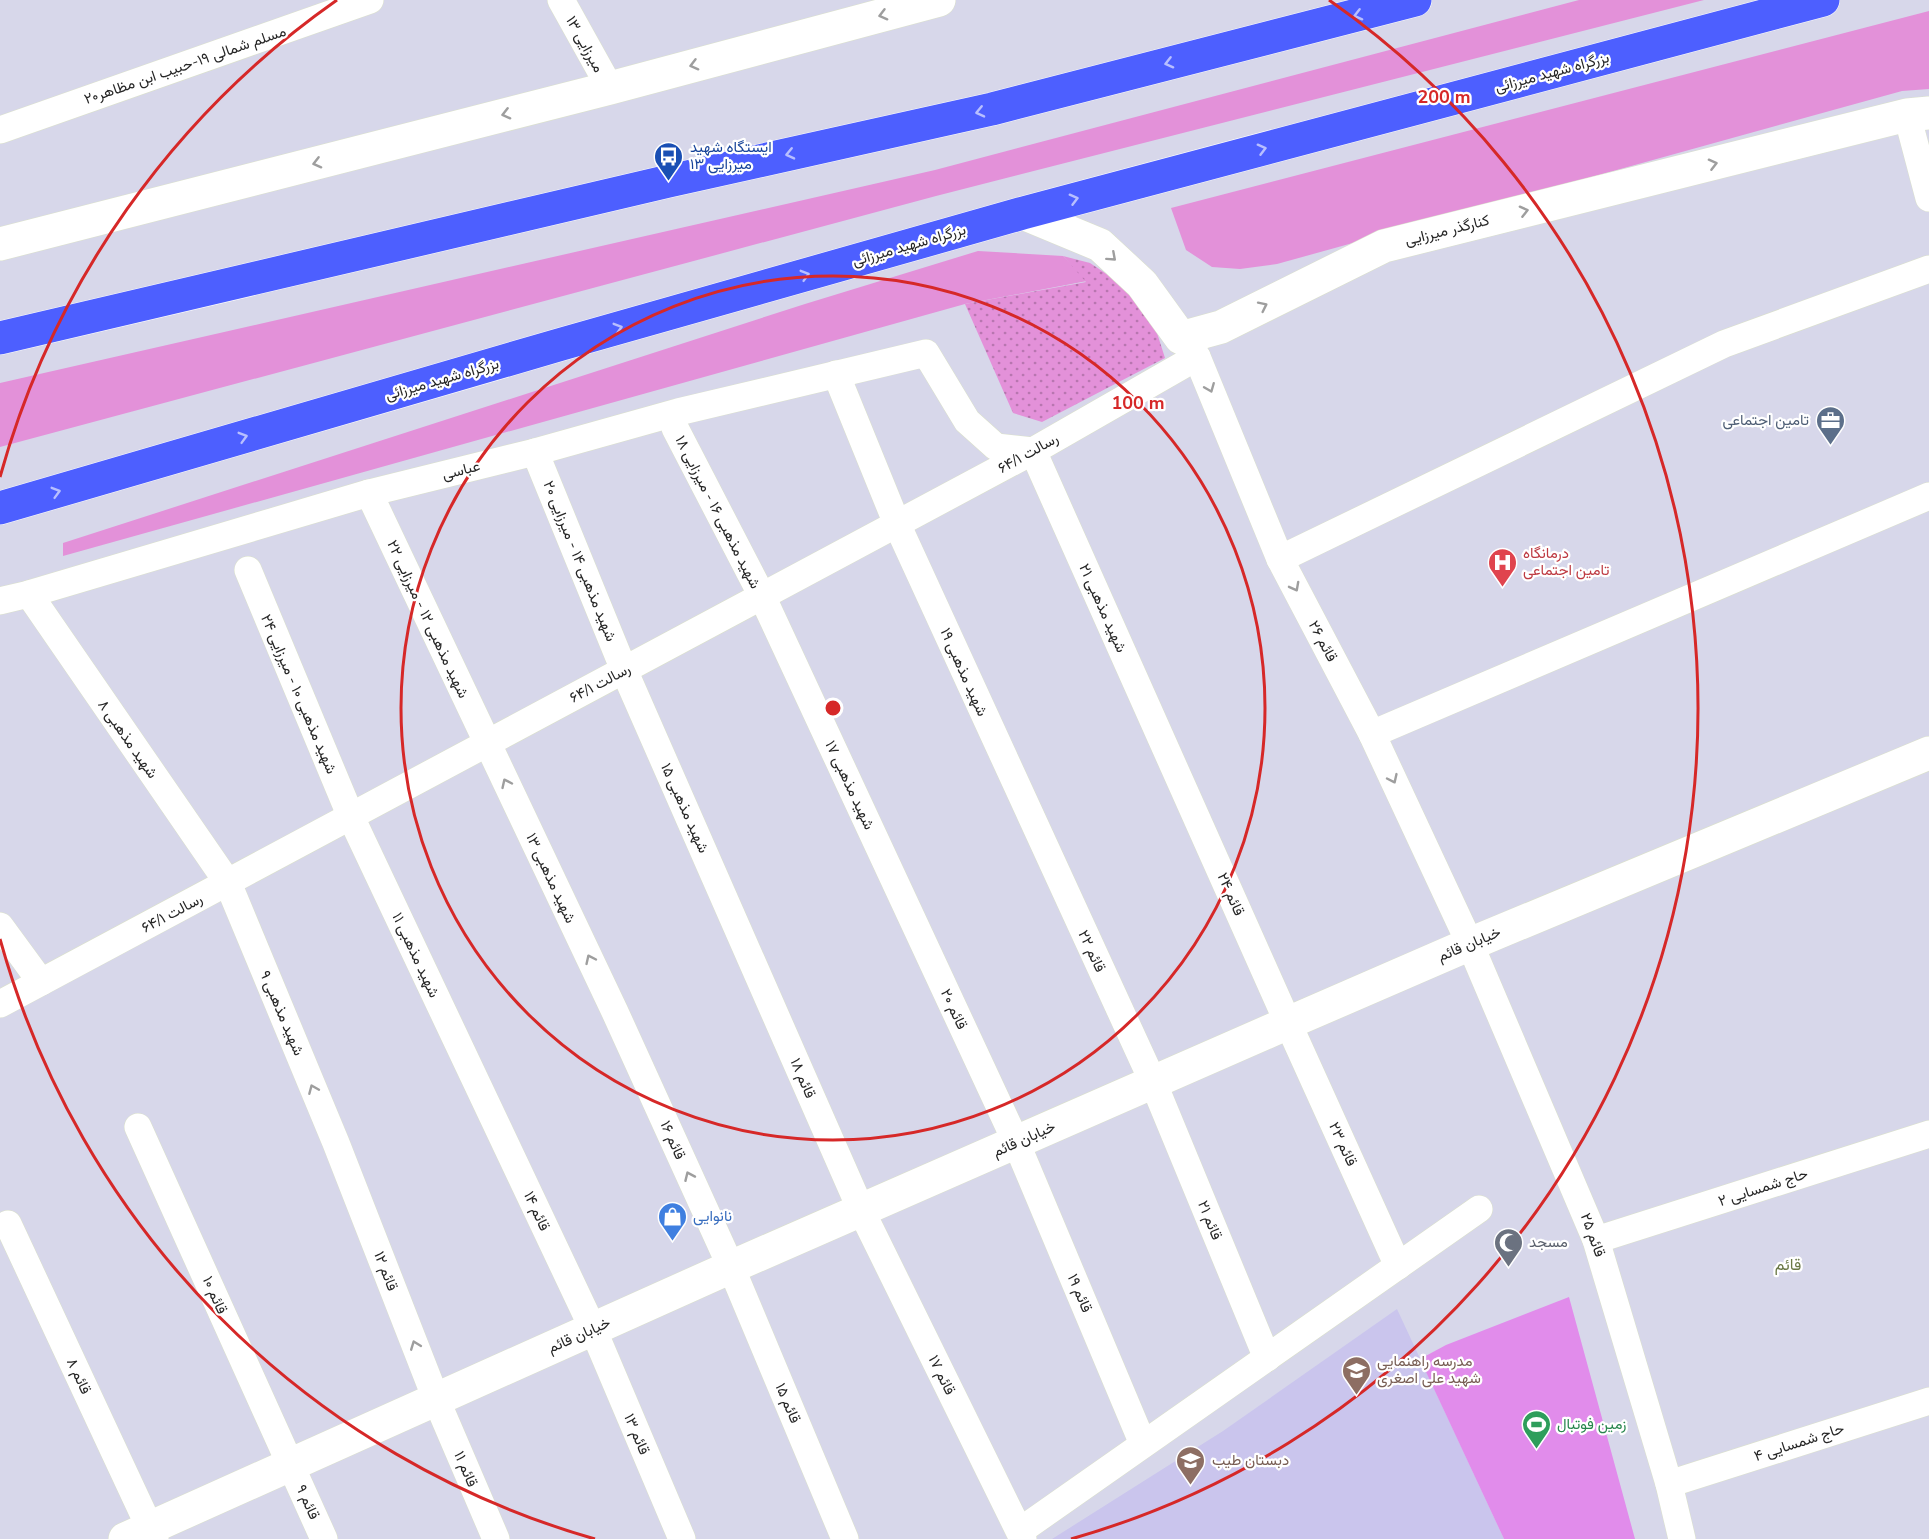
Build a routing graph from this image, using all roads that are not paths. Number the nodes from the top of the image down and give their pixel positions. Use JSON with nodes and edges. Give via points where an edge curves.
{"nodes":[{"id":1,"x":370,"y":0,"type":"edge"},
{"id":2,"x":561,"y":0,"type":"edge"},
{"id":3,"x":939,"y":0,"type":"edge"},
{"id":4,"x":1415,"y":0,"type":"edge"},
{"id":5,"x":1823,"y":0,"type":"edge"},
{"id":6,"x":610,"y":88,"type":"junction"},
{"id":7,"x":1918,"y":114,"type":"edge"},
{"id":8,"x":0,"y":130,"type":"edge"},
{"id":9,"x":1929,"y":198,"type":"edge"},
{"id":10,"x":1023,"y":213,"type":"junction"},
{"id":11,"x":0,"y":244,"type":"edge"},
{"id":12,"x":1929,"y":269,"type":"edge"},
{"id":13,"x":0,"y":338,"type":"edge"},
{"id":14,"x":1189,"y":347,"type":"junction"},
{"id":15,"x":836,"y":374,"type":"junction"},
{"id":16,"x":675,"y":428,"type":"dead end"},
{"id":17,"x":1033,"y":451,"type":"junction"},
{"id":18,"x":535,"y":452,"type":"junction"},
{"id":19,"x":369,"y":493,"type":"junction"},
{"id":20,"x":1929,"y":496,"type":"edge"},
{"id":21,"x":0,"y":508,"type":"edge"},
{"id":22,"x":897,"y":524,"type":"junction"},
{"id":23,"x":1280,"y":559,"type":"junction"},
{"id":24,"x":248,"y":570,"type":"dead end"},
{"id":25,"x":29,"y":594,"type":"junction"},
{"id":26,"x":762,"y":596,"type":"junction"},
{"id":27,"x":0,"y":601,"type":"edge"},
{"id":28,"x":624,"y":670,"type":"junction"},
{"id":29,"x":1372,"y":734,"type":"junction"},
{"id":30,"x":488,"y":744,"type":"junction"},
{"id":31,"x":1929,"y":753,"type":"edge"},
{"id":32,"x":1174,"y":766,"type":"joint"},
{"id":33,"x":351,"y":817,"type":"junction"},
{"id":34,"x":1031,"y":820,"type":"joint"},
{"id":35,"x":892,"y":876,"type":"joint"},
{"id":36,"x":228,"y":883,"type":"junction"},
{"id":37,"x":0,"y":926,"type":"edge"},
{"id":38,"x":1470,"y":944,"type":"junction"},
{"id":39,"x":746,"y":946,"type":"joint"},
{"id":40,"x":41,"y":982,"type":"junction"},
{"id":41,"x":0,"y":1004,"type":"edge"},
{"id":42,"x":615,"y":1012,"type":"joint"},
{"id":43,"x":1288,"y":1023,"type":"junction"},
{"id":44,"x":1153,"y":1082,"type":"junction"},
{"id":45,"x":482,"y":1093,"type":"joint"},
{"id":46,"x":138,"y":1127,"type":"dead end"},
{"id":47,"x":1929,"y":1134,"type":"edge"},
{"id":48,"x":1016,"y":1142,"type":"junction"},
{"id":49,"x":336,"y":1143,"type":"joint"},
{"id":50,"x":1479,"y":1209,"type":"dead end"},
{"id":51,"x":861,"y":1210,"type":"junction"},
{"id":52,"x":8,"y":1224,"type":"dead end"},
{"id":53,"x":1596,"y":1240,"type":"junction"},
{"id":54,"x":1398,"y":1266,"type":"junction"},
{"id":55,"x":731,"y":1267,"type":"junction"},
{"id":56,"x":592,"y":1329,"type":"junction"},
{"id":57,"x":1267,"y":1358,"type":"junction"},
{"id":58,"x":436,"y":1399,"type":"junction"},
{"id":59,"x":1929,"y":1401,"type":"edge"},
{"id":60,"x":1143,"y":1444,"type":"junction"},
{"id":61,"x":292,"y":1464,"type":"junction"},
{"id":62,"x":1669,"y":1484,"type":"junction"},
{"id":63,"x":143,"y":1535,"type":"edge"},
{"id":64,"x":1021,"y":1535,"type":"edge"},
{"id":65,"x":324,"y":1539,"type":"edge"},
{"id":66,"x":496,"y":1539,"type":"edge"},
{"id":67,"x":682,"y":1539,"type":"edge"},
{"id":68,"x":845,"y":1539,"type":"edge"},
{"id":69,"x":1682,"y":1539,"type":"edge"}],
"edges":[{"from":1,"to":8,"type":"street","name":"مسلم شمالی ۱۹-حبیب ابن مظاهر۲۰"},
{"from":2,"to":6,"type":"street","name":"میرزایی ۱۳"},
{"from":3,"to":6,"type":"street","one_way":true},
{"from":4,"to":13,"type":"highway","one_way":true,"via":[[992,109]]},
{"from":10,"to":5,"type":"highway","name":"بزرگراه شهید میرزائی","one_way":true},
{"from":6,"to":11,"type":"street","one_way":true},
{"from":7,"to":9,"type":"street"},
{"from":14,"to":7,"type":"street","name":"کنارگذر میرزایی","one_way":true,"via":[[1221,327],[1384,246]]},
{"from":10,"to":14,"type":"street","one_way":true,"via":[[1100,245],[1142,284]]},
{"from":21,"to":10,"type":"highway","name":"بزرگراه شهید میرزائی","one_way":true},
{"from":12,"to":23,"type":"street","via":[[1725,344]]},
{"from":14,"to":17,"type":"street","name":"رسالت ۶۴/۱"},
{"from":14,"to":23,"type":"street","name":"قائم ۲۶","one_way":true},
{"from":15,"to":17,"type":"street","name":"عباسی","via":[[926,353],[966,421],[996,447]]},
{"from":15,"to":18,"type":"street","name":"عباسی"},
{"from":15,"to":22,"type":"street","name":"شهید مذهبی ۱۹"},
{"from":16,"to":26,"type":"street","name":"شهید مذهبی ۱۶ - میرزایی ۱۸"},
{"from":17,"to":22,"type":"street","name":"رسالت ۶۴/۱"},
{"from":17,"to":32,"type":"street","name":"شهید مذهبی ۲۱"},
{"from":18,"to":19,"type":"street","name":"عباسی"},
{"from":18,"to":28,"type":"street","name":"شهید مذهبی ۱۴ - میرزایی ۲۰"},
{"from":19,"to":25,"type":"street","name":"عباسی"},
{"from":19,"to":30,"type":"street","name":"شهید مذهبی ۱۲ - میرزایی ۲۲"},
{"from":20,"to":29,"type":"street"},
{"from":22,"to":26,"type":"street","name":"رسالت ۶۴/۱"},
{"from":22,"to":34,"type":"street","name":"شهید مذهبی ۱۹"},
{"from":23,"to":29,"type":"street","name":"قائم ۲۶","one_way":true},
{"from":24,"to":33,"type":"street","name":"شهید مذهبی ۱۰ - میرزایی ۲۴"},
{"from":25,"to":27,"type":"street","name":"عباسی"},
{"from":25,"to":36,"type":"street","name":"شهید مذهبی ۸"},
{"from":26,"to":28,"type":"street","name":"رسالت ۶۴/۱"},
{"from":26,"to":35,"type":"street","name":"شهید مذهبی ۱۷"},
{"from":28,"to":30,"type":"street","name":"رسالت ۶۴/۱"},
{"from":28,"to":39,"type":"street","name":"شهید مذهبی ۱۵"},
{"from":29,"to":38,"type":"street","name":"قائم ۲۶","one_way":true},
{"from":30,"to":33,"type":"street","name":"رسالت ۶۴/۱"},
{"from":42,"to":30,"type":"street","name":"شهید مذهبی ۱۳","one_way":true},
{"from":31,"to":38,"type":"street","name":"خیابان قائم"},
{"from":32,"to":43,"type":"street","name":"قائم ۲۴"},
{"from":33,"to":36,"type":"street","name":"رسالت ۶۴/۱"},
{"from":33,"to":45,"type":"street","name":"شهید مذهبی ۱۱"},
{"from":34,"to":44,"type":"street","name":"قائم ۲۲"},
{"from":35,"to":48,"type":"street","name":"قائم ۲۰"},
{"from":36,"to":40,"type":"street","name":"رسالت ۶۴/۱"},
{"from":49,"to":36,"type":"street","name":"شهید مذهبی ۹","one_way":true},
{"from":37,"to":40,"type":"street"},
{"from":38,"to":43,"type":"street","name":"خیابان قائم"},
{"from":38,"to":53,"type":"street","name":"قائم ۲۵"},
{"from":39,"to":51,"type":"street","name":"قائم ۱۸"},
{"from":40,"to":41,"type":"street","name":"رسالت ۶۴/۱"},
{"from":55,"to":42,"type":"street","name":"قائم ۱۶","one_way":true},
{"from":43,"to":44,"type":"street","name":"خیابان قائم"},
{"from":43,"to":54,"type":"street","name":"قائم ۲۳"},
{"from":44,"to":48,"type":"street","name":"خیابان قائم"},
{"from":44,"to":57,"type":"street","name":"قائم ۲۱"},
{"from":45,"to":56,"type":"street","name":"قائم ۱۴"},
{"from":46,"to":61,"type":"street","name":"قائم ۱۰"},
{"from":47,"to":53,"type":"street","name":"حاج شمسایی ۲"},
{"from":48,"to":51,"type":"street","name":"خیابان قائم"},
{"from":48,"to":60,"type":"street","name":"قائم ۱۹"},
{"from":58,"to":49,"type":"street","name":"قائم ۱۲","one_way":true},
{"from":50,"to":54,"type":"street"},
{"from":51,"to":55,"type":"street","name":"خیابان قائم"},
{"from":51,"to":64,"type":"street","name":"قائم ۱۷"},
{"from":52,"to":63,"type":"street","name":"قائم ۸"},
{"from":53,"to":62,"type":"street","name":"قائم ۲۵"},
{"from":54,"to":57,"type":"street"},
{"from":55,"to":56,"type":"street","name":"خیابان قائم"},
{"from":55,"to":68,"type":"street","name":"قائم ۱۵"},
{"from":56,"to":58,"type":"street","name":"خیابان قائم"},
{"from":56,"to":67,"type":"street","name":"قائم ۱۳"},
{"from":57,"to":60,"type":"street"},
{"from":58,"to":61,"type":"street","name":"خیابان قائم"},
{"from":58,"to":66,"type":"street","name":"قائم ۱۱"},
{"from":59,"to":62,"type":"street","name":"حاج شمسایی ۴"},
{"from":60,"to":64,"type":"street"},
{"from":61,"to":63,"type":"street","name":"خیابان قائم"},
{"from":61,"to":65,"type":"street","name":"قائم ۹"},
{"from":62,"to":69,"type":"street","name":"قائم ۲۵"}]}
